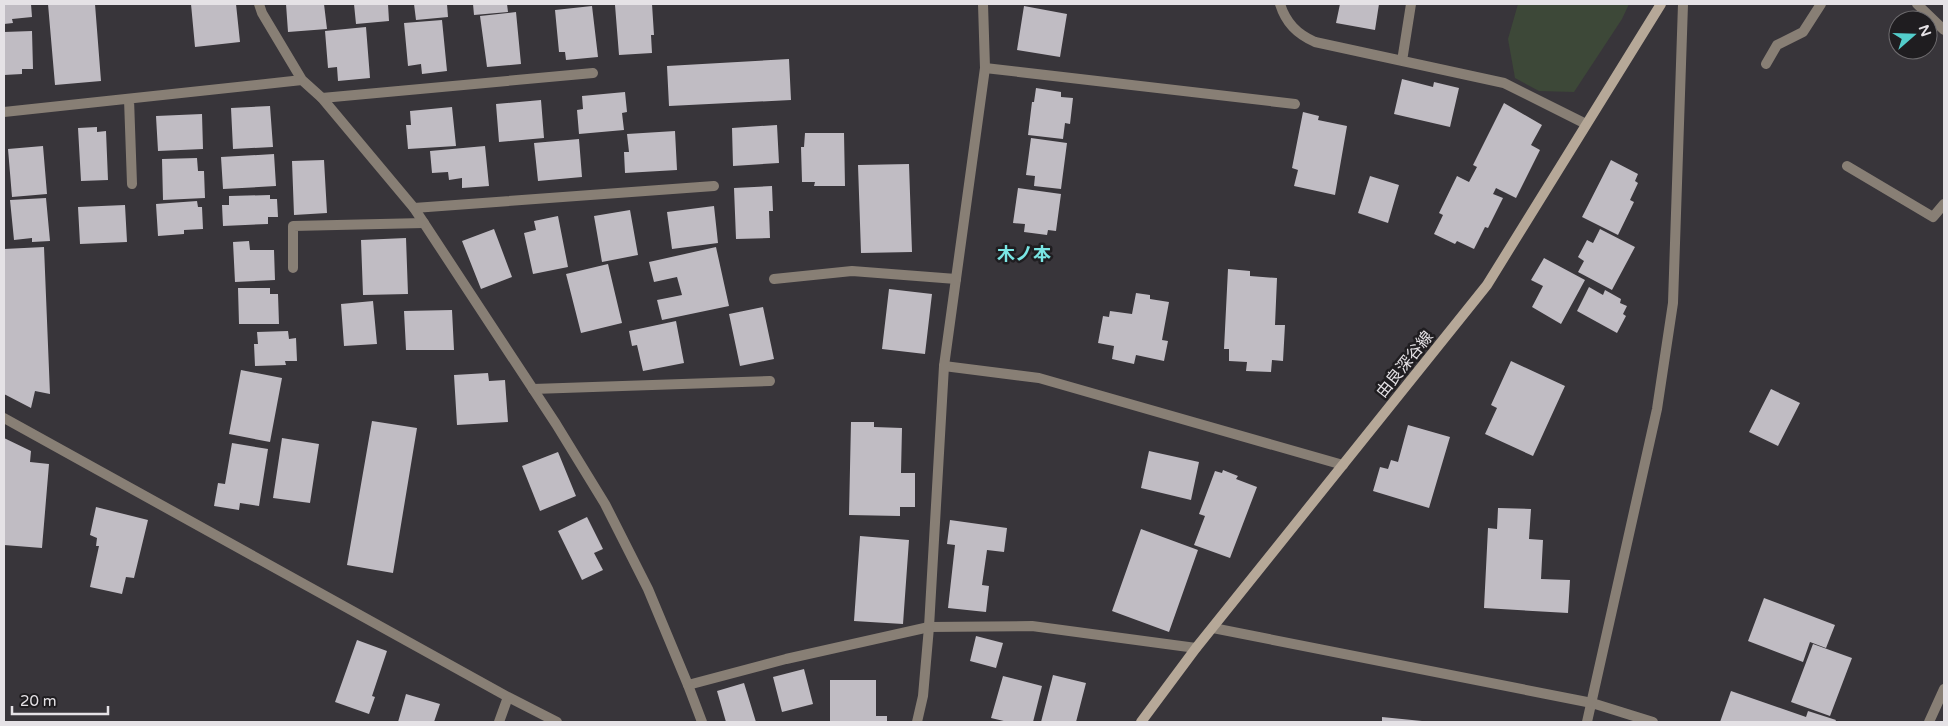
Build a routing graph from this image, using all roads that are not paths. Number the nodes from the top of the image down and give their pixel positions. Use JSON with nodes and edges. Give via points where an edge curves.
{"nodes":[{"id":1,"x":259,"y":4,"type":"edge"},
{"id":2,"x":983,"y":4,"type":"edge"},
{"id":3,"x":1280,"y":4,"type":"edge"},
{"id":4,"x":1411,"y":4,"type":"edge"},
{"id":5,"x":1661,"y":4,"type":"edge"},
{"id":6,"x":1683,"y":4,"type":"edge"},
{"id":7,"x":1821,"y":4,"type":"edge"},
{"id":8,"x":1917,"y":4,"type":"edge"},
{"id":9,"x":1944,"y":30,"type":"edge"},
{"id":10,"x":1402,"y":61,"type":"junction"},
{"id":11,"x":1766,"y":64,"type":"dead end"},
{"id":12,"x":985,"y":68,"type":"junction"},
{"id":13,"x":593,"y":73,"type":"dead end"},
{"id":14,"x":302,"y":80,"type":"junction"},
{"id":15,"x":322,"y":98,"type":"junction"},
{"id":16,"x":129,"y":99,"type":"junction"},
{"id":17,"x":1295,"y":104,"type":"dead end"},
{"id":18,"x":4,"y":112,"type":"edge"},
{"id":19,"x":1586,"y":124,"type":"junction"},
{"id":20,"x":1847,"y":166,"type":"dead end"},
{"id":21,"x":132,"y":184,"type":"dead end"},
{"id":22,"x":714,"y":186,"type":"dead end"},
{"id":23,"x":1944,"y":204,"type":"edge"},
{"id":24,"x":414,"y":208,"type":"junction"},
{"id":25,"x":424,"y":223,"type":"junction"},
{"id":26,"x":293,"y":268,"type":"dead end"},
{"id":27,"x":774,"y":279,"type":"dead end"},
{"id":28,"x":956,"y":279,"type":"junction"},
{"id":29,"x":944,"y":366,"type":"junction"},
{"id":30,"x":770,"y":382,"type":"dead end"},
{"id":31,"x":533,"y":389,"type":"junction"},
{"id":32,"x":4,"y":418,"type":"edge"},
{"id":33,"x":1343,"y":464,"type":"junction"},
{"id":34,"x":929,"y":627,"type":"junction"},
{"id":35,"x":1213,"y":628,"type":"junction"},
{"id":36,"x":1196,"y":648,"type":"junction"},
{"id":37,"x":688,"y":685,"type":"junction"},
{"id":38,"x":1944,"y":689,"type":"edge"},
{"id":39,"x":508,"y":697,"type":"junction"},
{"id":40,"x":1592,"y":703,"type":"junction"},
{"id":41,"x":498,"y":722,"type":"edge"},
{"id":42,"x":556,"y":722,"type":"edge"},
{"id":43,"x":702,"y":722,"type":"edge"},
{"id":44,"x":917,"y":722,"type":"edge"},
{"id":45,"x":1141,"y":722,"type":"edge"},
{"id":46,"x":1587,"y":722,"type":"edge"},
{"id":47,"x":1653,"y":722,"type":"edge"},
{"id":48,"x":1929,"y":722,"type":"edge"}],
"edges":[{"from":1,"to":14,"type":"street"},
{"from":2,"to":12,"type":"street"},
{"from":3,"to":10,"type":"street","via":[[1294,31],[1304,38]]},
{"from":4,"to":10,"type":"street"},
{"from":5,"to":19,"type":"main road","name":"由良深谷線"},
{"from":6,"to":40,"type":"street","via":[[1673,303],[1656,408]]},
{"from":7,"to":11,"type":"street","via":[[1803,32],[1777,45]]},
{"from":8,"to":9,"type":"street"},
{"from":10,"to":19,"type":"street","via":[[1504,83]]},
{"from":12,"to":17,"type":"street"},
{"from":12,"to":28,"type":"street"},
{"from":13,"to":15,"type":"street"},
{"from":14,"to":15,"type":"street"},
{"from":14,"to":16,"type":"street"},
{"from":15,"to":24,"type":"street"},
{"from":16,"to":18,"type":"street"},
{"from":16,"to":21,"type":"street"},
{"from":19,"to":33,"type":"main road","name":"由良深谷線","via":[[1487,285]]},
{"from":20,"to":23,"type":"street","via":[[1933,217]]},
{"from":22,"to":24,"type":"street"},
{"from":24,"to":25,"type":"street"},
{"from":25,"to":26,"type":"street","via":[[292,226]]},
{"from":25,"to":31,"type":"street"},
{"from":27,"to":28,"type":"street","via":[[852,271]]},
{"from":28,"to":29,"type":"street"},
{"from":29,"to":33,"type":"street","via":[[1039,378]]},
{"from":29,"to":34,"type":"street"},
{"from":30,"to":31,"type":"street"},
{"from":31,"to":37,"type":"street","via":[[606,504],[648,588]]},
{"from":32,"to":39,"type":"street"},
{"from":33,"to":35,"type":"main road","name":"由良深谷線"},
{"from":34,"to":36,"type":"street","via":[[1032,626]]},
{"from":34,"to":37,"type":"street","via":[[786,658]]},
{"from":34,"to":44,"type":"street"},
{"from":35,"to":36,"type":"main road","name":"由良深谷線"},
{"from":35,"to":40,"type":"street"},
{"from":36,"to":45,"type":"main road","name":"由良深谷線"},
{"from":37,"to":43,"type":"street"},
{"from":38,"to":48,"type":"street"},
{"from":39,"to":41,"type":"street"},
{"from":39,"to":42,"type":"street"},
{"from":40,"to":46,"type":"street"},
{"from":40,"to":47,"type":"street"}]}
